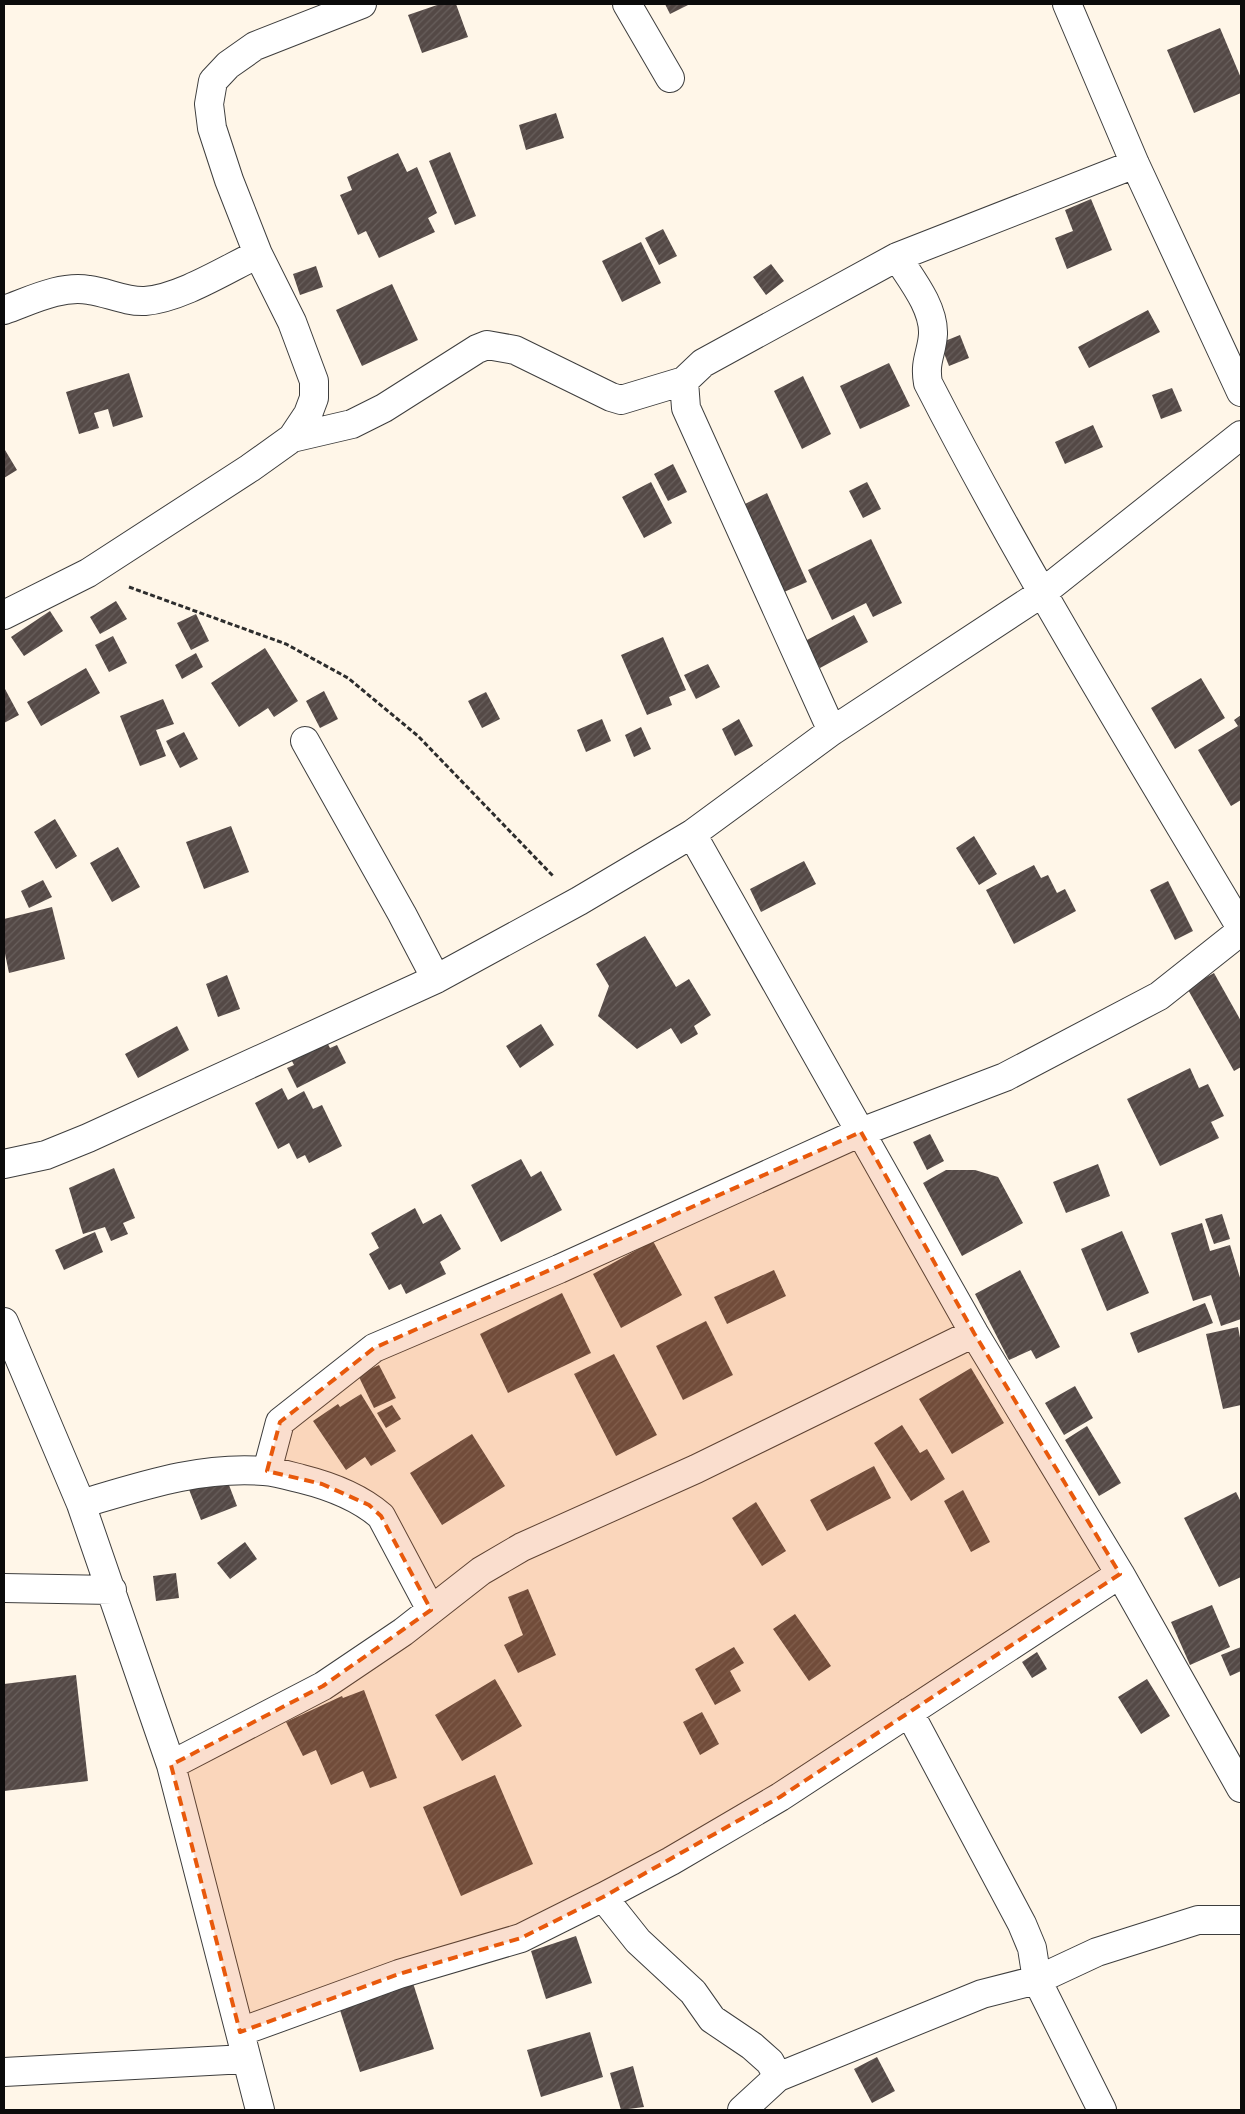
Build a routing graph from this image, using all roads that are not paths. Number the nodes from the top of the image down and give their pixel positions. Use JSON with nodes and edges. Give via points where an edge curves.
{"nodes":[{"id":1,"x":362,"y":4,"type":"edge"},
{"id":2,"x":627,"y":4,"type":"edge"},
{"id":3,"x":1067,"y":4,"type":"edge"},
{"id":4,"x":670,"y":78,"type":"dead end"},
{"id":5,"x":1135,"y":164,"type":"junction"},
{"id":6,"x":258,"y":254,"type":"junction"},
{"id":7,"x":897,"y":257,"type":"junction"},
{"id":8,"x":4,"y":310,"type":"edge"},
{"id":9,"x":684,"y":381,"type":"junction"},
{"id":10,"x":1241,"y":392,"type":"edge"},
{"id":11,"x":1241,"y":435,"type":"edge"},
{"id":12,"x":292,"y":438,"type":"junction"},
{"id":13,"x":1042,"y":593,"type":"junction"},
{"id":14,"x":4,"y":615,"type":"edge"},
{"id":15,"x":832,"y":731,"type":"junction"},
{"id":16,"x":305,"y":741,"type":"dead end"},
{"id":17,"x":692,"y":834,"type":"junction"},
{"id":18,"x":1241,"y":929,"type":"edge"},
{"id":19,"x":436,"y":979,"type":"junction"},
{"id":20,"x":861,"y":1132,"type":"junction"},
{"id":21,"x":4,"y":1164,"type":"edge"},
{"id":22,"x":4,"y":1322,"type":"edge"},
{"id":23,"x":974,"y":1333,"type":"junction"},
{"id":24,"x":267,"y":1471,"type":"junction"},
{"id":25,"x":81,"y":1504,"type":"junction"},
{"id":26,"x":1120,"y":1574,"type":"junction"},
{"id":27,"x":4,"y":1588,"type":"edge"},
{"id":28,"x":112,"y":1590,"type":"junction"},
{"id":29,"x":431,"y":1610,"type":"junction"},
{"id":30,"x":908,"y":1712,"type":"junction"},
{"id":31,"x":171,"y":1764,"type":"junction"},
{"id":32,"x":1241,"y":1788,"type":"edge"},
{"id":33,"x":603,"y":1897,"type":"junction"},
{"id":34,"x":1241,"y":1920,"type":"edge"},
{"id":35,"x":1037,"y":1980,"type":"junction"},
{"id":36,"x":240,"y":2032,"type":"junction"},
{"id":37,"x":246,"y":2059,"type":"junction"},
{"id":38,"x":4,"y":2072,"type":"edge"},
{"id":39,"x":778,"y":2077,"type":"junction"},
{"id":40,"x":260,"y":2110,"type":"edge"},
{"id":41,"x":742,"y":2110,"type":"edge"},
{"id":42,"x":1102,"y":2110,"type":"edge"}],
"edges":[{"from":1,"to":6,"type":"street","via":[[255,46],[228,65],[213,82],[208,104],[212,128],[228,180]]},
{"from":2,"to":4,"type":"street"},
{"from":3,"to":5,"type":"street"},
{"from":5,"to":7,"type":"street"},
{"from":5,"to":10,"type":"street"},
{"from":6,"to":8,"type":"street","via":[[166,296],[144,301],[72,289]]},
{"from":6,"to":12,"type":"street","via":[[292,322],[314,381],[314,398],[308,414]]},
{"from":7,"to":9,"type":"street","via":[[703,363]]},
{"from":7,"to":13,"type":"street","via":[[922,298],[933,327],[925,370],[928,383],[980,485]]},
{"from":9,"to":12,"type":"street","via":[[621,400],[515,350],[487,345],[352,424]]},
{"from":9,"to":15,"type":"street","via":[[686,408]]},
{"from":11,"to":13,"type":"street"},
{"from":12,"to":14,"type":"street","via":[[88,573]]},
{"from":13,"to":15,"type":"street"},
{"from":13,"to":18,"type":"street"},
{"from":15,"to":17,"type":"street"},
{"from":16,"to":19,"type":"street"},
{"from":17,"to":19,"type":"street","via":[[579,901]]},
{"from":17,"to":20,"type":"street"},
{"from":18,"to":20,"type":"street","via":[[1159,996],[1005,1076]]},
{"from":19,"to":21,"type":"street","via":[[88,1138],[46,1155]]},
{"from":20,"to":23,"type":"street"},
{"from":20,"to":24,"type":"street","via":[[559,1269],[374,1348],[280,1422]]},
{"from":22,"to":25,"type":"street"},
{"from":23,"to":26,"type":"street"},
{"from":23,"to":29,"type":"street","via":[[696,1469],[522,1547],[481,1571]]},
{"from":24,"to":25,"type":"street","via":[[226,1469],[174,1476]]},
{"from":24,"to":29,"type":"street","via":[[322,1484],[369,1505],[381,1516]]},
{"from":25,"to":28,"type":"street"},
{"from":26,"to":30,"type":"street"},
{"from":26,"to":32,"type":"street"},
{"from":27,"to":28,"type":"street"},
{"from":28,"to":31,"type":"street"},
{"from":29,"to":31,"type":"street","via":[[323,1686]]},
{"from":30,"to":33,"type":"street","via":[[780,1797]]},
{"from":30,"to":35,"type":"street","via":[[1022,1924],[1032,1948]]},
{"from":31,"to":36,"type":"street"},
{"from":33,"to":36,"type":"street","via":[[521,1938],[399,1974]]},
{"from":33,"to":39,"type":"street","via":[[638,1941],[693,1992],[712,2019],[752,2046],[770,2062]]},
{"from":34,"to":35,"type":"street","via":[[1198,1920],[1097,1952]]},
{"from":35,"to":39,"type":"street","via":[[982,1994]]},
{"from":35,"to":42,"type":"street"},
{"from":36,"to":37,"type":"street"},
{"from":37,"to":38,"type":"street"},
{"from":37,"to":40,"type":"street"},
{"from":39,"to":41,"type":"street"}]}
